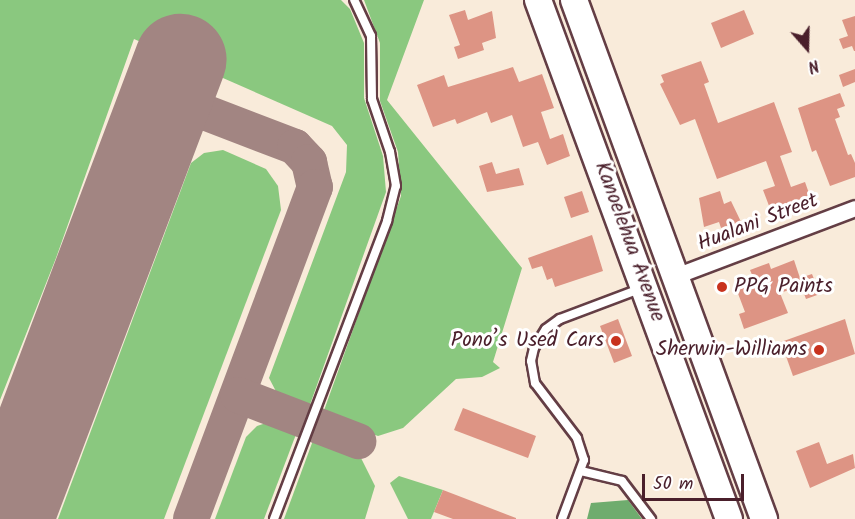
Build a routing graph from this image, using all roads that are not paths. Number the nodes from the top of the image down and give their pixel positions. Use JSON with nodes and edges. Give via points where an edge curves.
{"nodes":[{"id":1,"x":354,"y":0,"type":"edge"},
{"id":2,"x":538,"y":0,"type":"edge"},
{"id":3,"x":574,"y":0,"type":"edge"},
{"id":4,"x":855,"y":208,"type":"edge"},
{"id":5,"x":675,"y":276,"type":"junction"},
{"id":6,"x":646,"y":287,"type":"junction"},
{"id":7,"x":581,"y":471,"type":"junction"},
{"id":8,"x":274,"y":519,"type":"edge"},
{"id":9,"x":562,"y":519,"type":"edge"},
{"id":10,"x":651,"y":519,"type":"edge"},
{"id":11,"x":729,"y":519,"type":"edge"},
{"id":12,"x":764,"y":519,"type":"edge"}],
"edges":[{"from":1,"to":8,"type":"lane","via":[[371,36],[372,99],[390,152],[396,186],[387,221]]},
{"from":2,"to":6,"type":"highway","name":"Kanoelehua Avenue"},
{"from":3,"to":5,"type":"highway","name":"Kanoelehua Avenue"},
{"from":4,"to":5,"type":"street","name":"Hualani Street"},
{"from":5,"to":12,"type":"highway","name":"Kanoelehua Avenue"},
{"from":6,"to":7,"type":"lane","via":[[560,319],[546,329],[534,348],[531,361],[536,383],[582,448]]},
{"from":6,"to":11,"type":"highway","name":"Kanoelehua Avenue"},
{"from":7,"to":9,"type":"lane"},
{"from":7,"to":10,"type":"lane","via":[[622,481]]}]}
